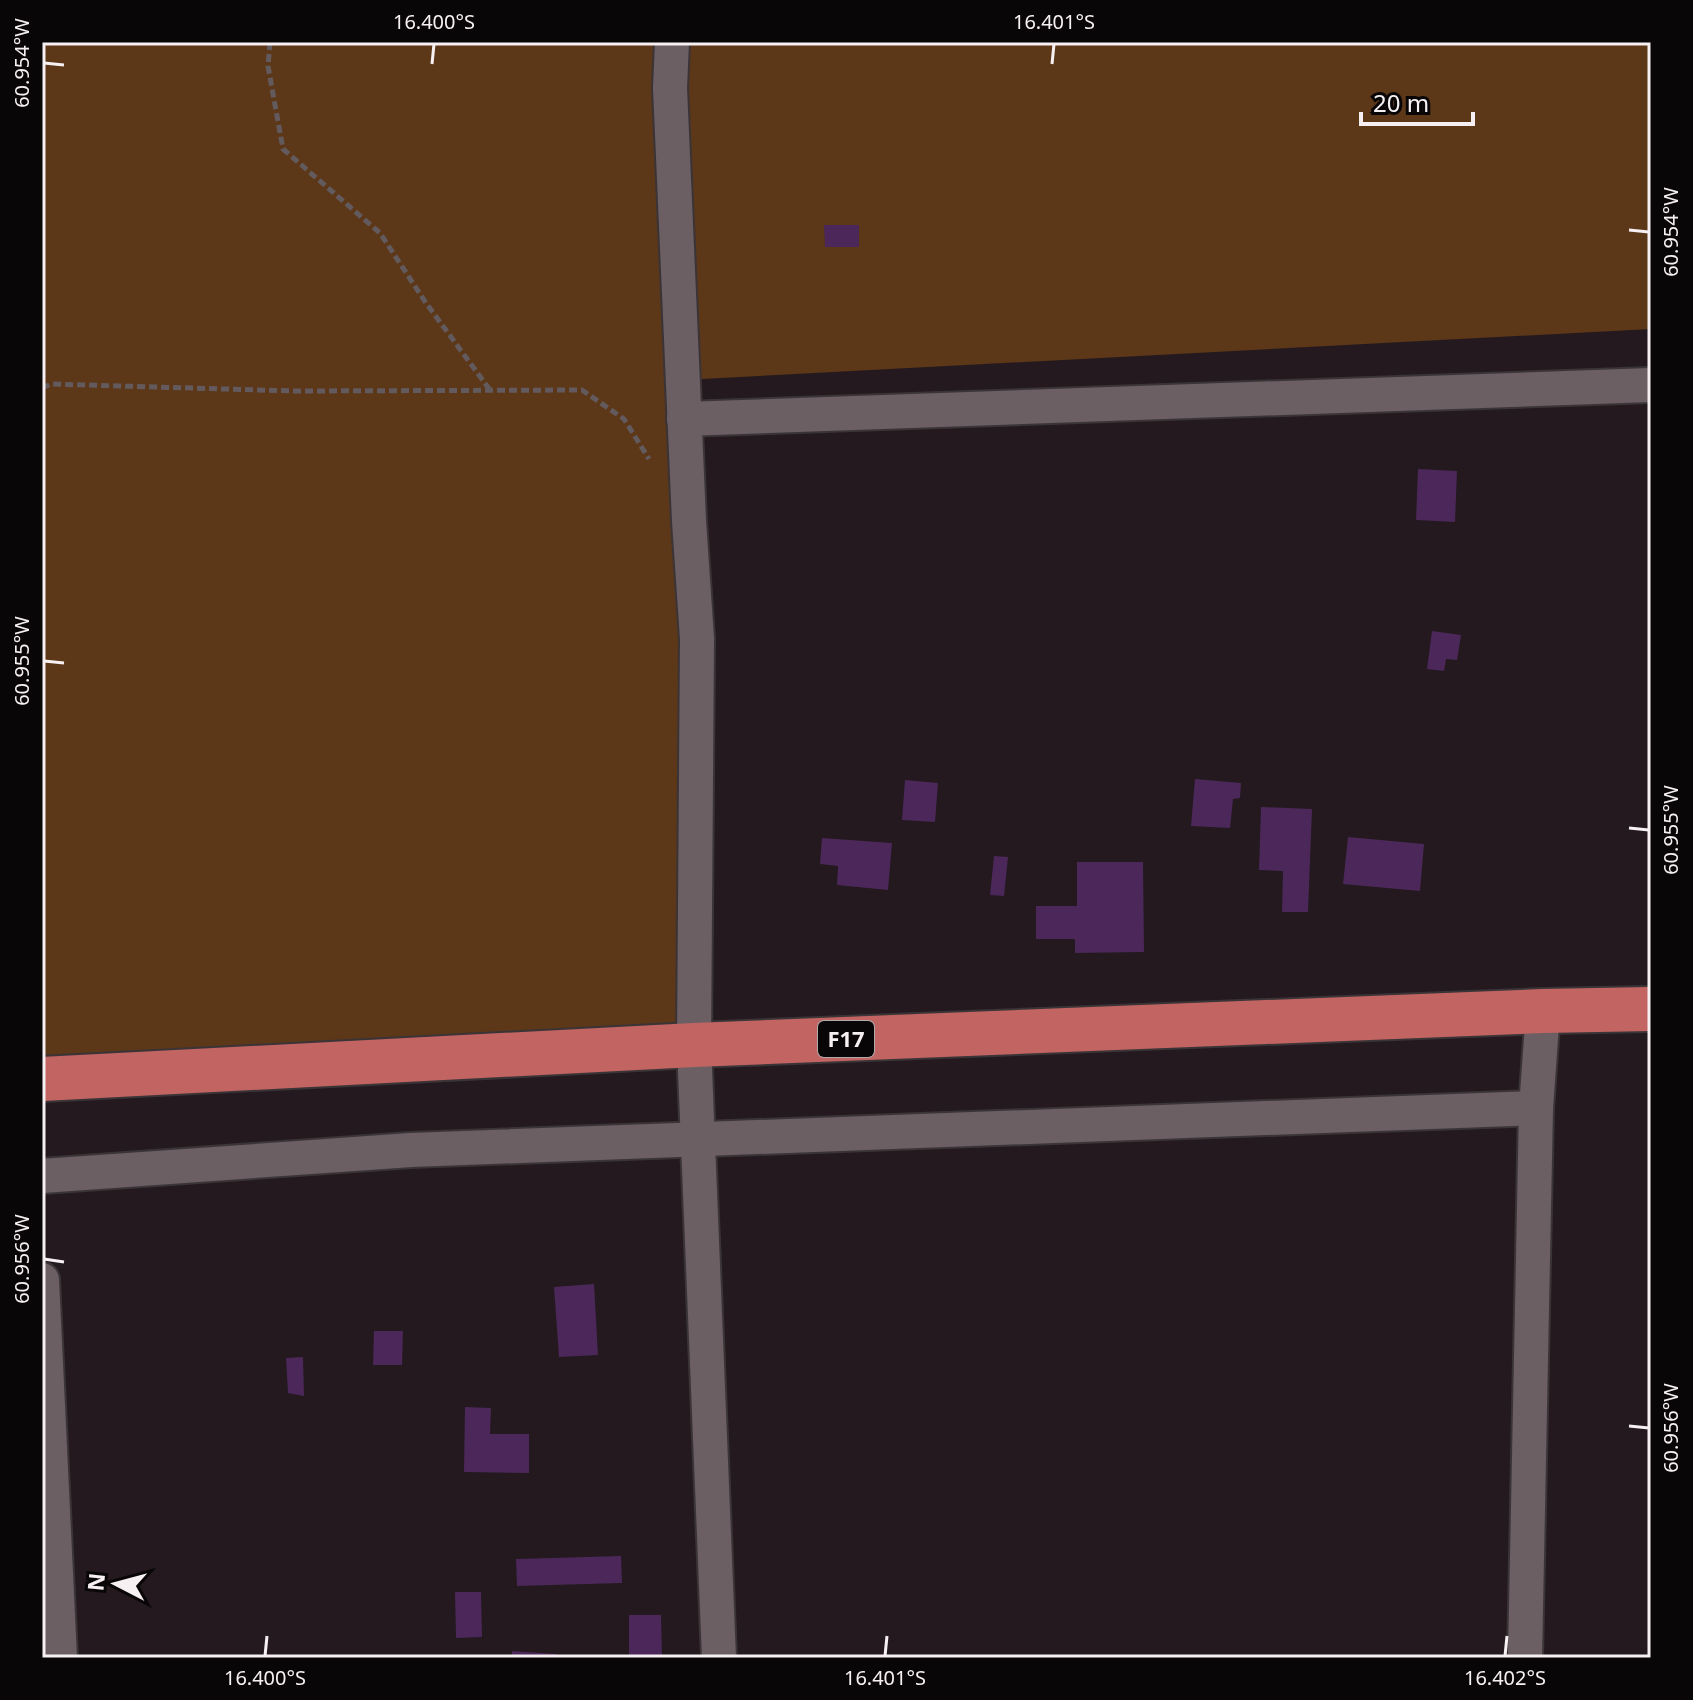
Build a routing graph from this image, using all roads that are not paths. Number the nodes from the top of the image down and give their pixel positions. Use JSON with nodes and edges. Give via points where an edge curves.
{"nodes":[{"id":1,"x":672,"y":42,"type":"edge"},
{"id":2,"x":1651,"y":385,"type":"edge"},
{"id":3,"x":684,"y":419,"type":"junction"},
{"id":4,"x":1651,"y":1009,"type":"edge"},
{"id":5,"x":1543,"y":1011,"type":"junction"},
{"id":6,"x":694,"y":1045,"type":"junction"},
{"id":7,"x":42,"y":1079,"type":"edge"},
{"id":8,"x":1536,"y":1108,"type":"junction"},
{"id":9,"x":697,"y":1138,"type":"junction"},
{"id":10,"x":42,"y":1176,"type":"edge"},
{"id":11,"x":42,"y":1280,"type":"edge"},
{"id":12,"x":60,"y":1658,"type":"edge"},
{"id":13,"x":719,"y":1658,"type":"edge"},
{"id":14,"x":1525,"y":1658,"type":"edge"}],
"edges":[{"from":1,"to":3,"type":"street"},
{"from":2,"to":3,"type":"street"},
{"from":3,"to":6,"type":"street","via":[[697,639]]},
{"from":4,"to":5,"type":"highway","number":"F17"},
{"from":5,"to":6,"type":"highway","number":"F17"},
{"from":5,"to":8,"type":"street"},
{"from":6,"to":7,"type":"highway","number":"F17"},
{"from":6,"to":9,"type":"street"},
{"from":8,"to":9,"type":"street"},
{"from":8,"to":14,"type":"street"},
{"from":9,"to":10,"type":"street","via":[[411,1150]]},
{"from":9,"to":13,"type":"street"},
{"from":11,"to":12,"type":"street"}]}
